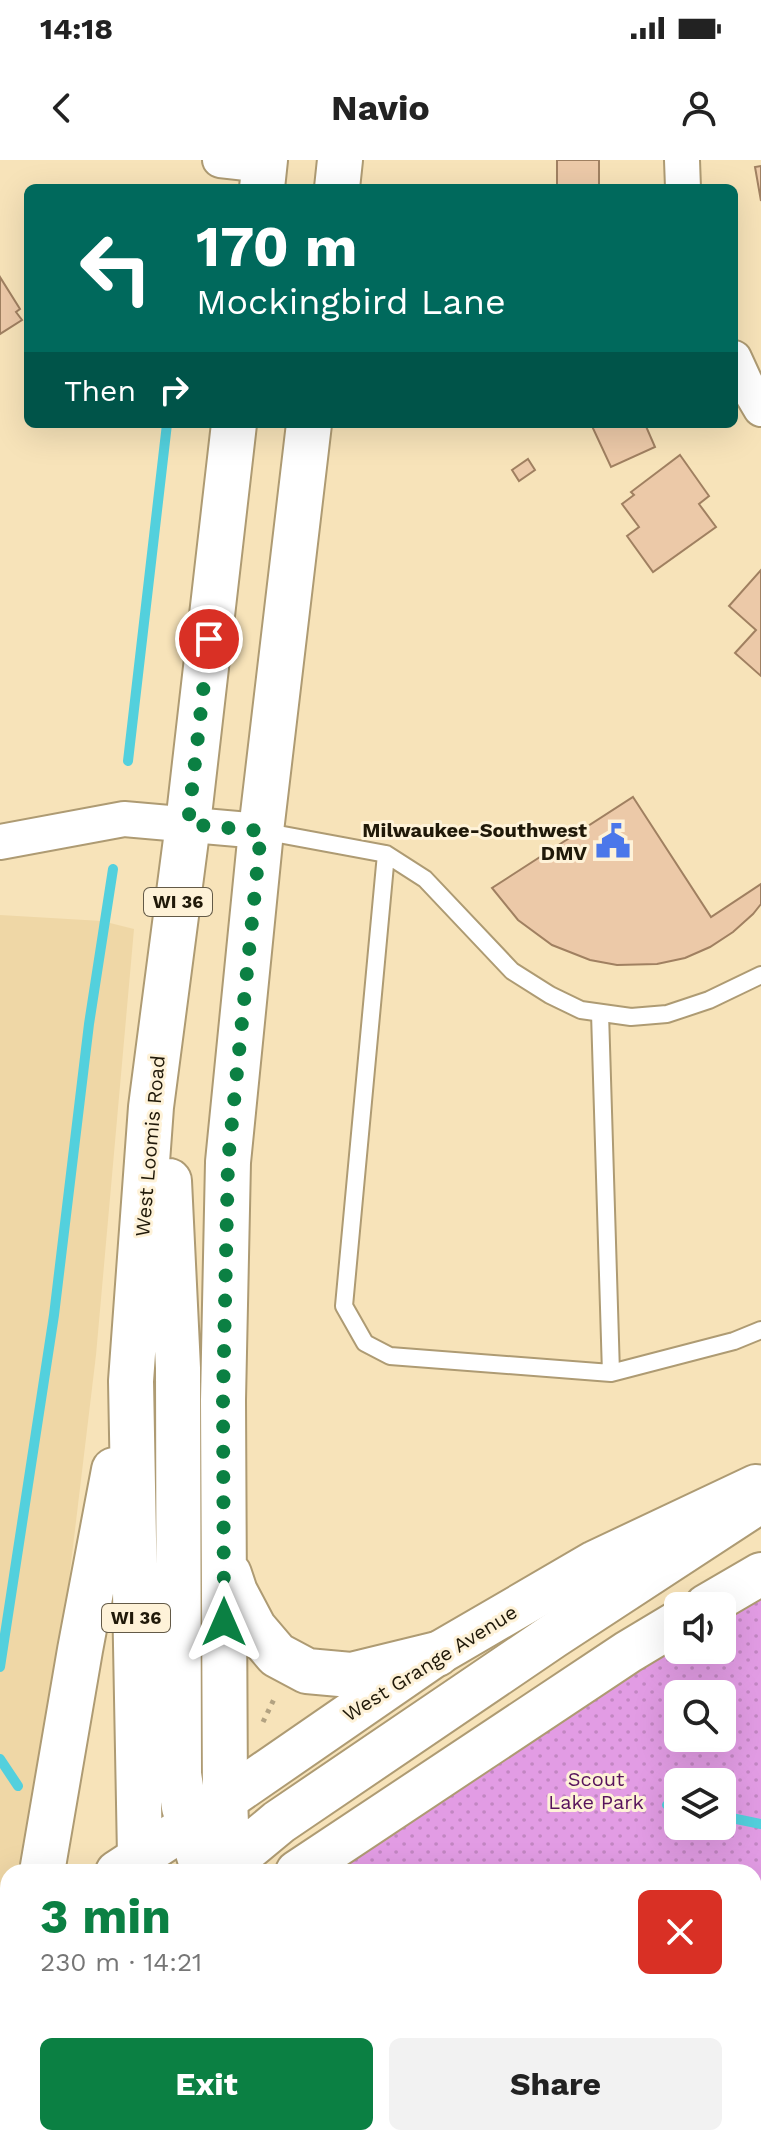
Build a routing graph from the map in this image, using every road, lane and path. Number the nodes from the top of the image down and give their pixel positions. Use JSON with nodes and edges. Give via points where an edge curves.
{"nodes":[{"id":1,"x":220,"y":160,"type":"edge"},
{"id":2,"x":340,"y":160,"type":"edge"},
{"id":3,"x":682,"y":160,"type":"edge"},
{"id":4,"x":264,"y":171,"type":"edge"},
{"id":5,"x":337,"y":184,"type":"edge"},
{"id":6,"x":683,"y":184,"type":"edge"},
{"id":7,"x":738,"y":367,"type":"edge"},
{"id":8,"x":761,"y":409,"type":"edge"},
{"id":9,"x":234,"y":428,"type":"edge"},
{"id":10,"x":309,"y":428,"type":"edge"},
{"id":11,"x":188,"y":824,"type":"junction"},
{"id":12,"x":261,"y":831,"type":"junction"},
{"id":13,"x":0,"y":842,"type":"edge"},
{"id":14,"x":386,"y":854,"type":"junction"},
{"id":15,"x":761,"y":975,"type":"edge"},
{"id":16,"x":600,"y":1013,"type":"junction"},
{"id":17,"x":159,"y":1051,"type":"junction"},
{"id":18,"x":761,"y":1330,"type":"edge"},
{"id":19,"x":611,"y":1373,"type":"junction"},
{"id":20,"x":131,"y":1381,"type":"junction"},
{"id":21,"x":761,"y":1484,"type":"edge"},
{"id":22,"x":761,"y":1500,"type":"edge"},
{"id":23,"x":223,"y":1559,"type":"junction"},
{"id":24,"x":761,"y":1574,"type":"edge"},
{"id":25,"x":730,"y":1592,"type":"edge"},
{"id":26,"x":664,"y":1630,"type":"edge"},
{"id":27,"x":437,"y":1654,"type":"junction"},
{"id":28,"x":278,"y":1690,"type":"dead end"},
{"id":29,"x":263,"y":1722,"type":"dead end"},
{"id":30,"x":225,"y":1799,"type":"junction"},
{"id":31,"x":43,"y":1864,"type":"edge"},
{"id":32,"x":184,"y":1864,"type":"edge"},
{"id":33,"x":309,"y":1864,"type":"edge"}],
"edges":[{"from":1,"to":4,"type":"street"},
{"from":2,"to":5,"type":"main road"},
{"from":3,"to":6,"type":"street"},
{"from":7,"to":8,"type":"street"},
{"from":9,"to":11,"type":"main road","name":"West Loomis Road","number":"WI 36"},
{"from":10,"to":12,"type":"main road"},
{"from":11,"to":12,"type":"street"},
{"from":11,"to":13,"type":"street","via":[[124,819]]},
{"from":11,"to":17,"type":"main road","name":"West Loomis Road","number":"WI 36"},
{"from":12,"to":14,"type":"lane"},
{"from":12,"to":23,"type":"main road","via":[[228,1162]]},
{"from":14,"to":16,"type":"lane","via":[[425,879],[512,971],[581,1010]]},
{"from":14,"to":19,"type":"lane","via":[[344,1306],[365,1343],[390,1356]]},
{"from":15,"to":16,"type":"lane","via":[[667,1014]]},
{"from":16,"to":19,"type":"lane"},
{"from":17,"to":20,"type":"main road","name":"West Loomis Road","number":"WI 36"},
{"from":17,"to":32,"type":"main road","via":[[178,1368]]},
{"from":18,"to":19,"type":"lane"},
{"from":20,"to":31,"type":"main road"},
{"from":20,"to":32,"type":"main road","name":"West Loomis Road","number":"WI 36"},
{"from":21,"to":27,"type":"street","name":"West Grange Avenue","via":[[595,1562]]},
{"from":22,"to":32,"type":"main road","via":[[279,1822],[238,1856]]},
{"from":23,"to":27,"type":"main road","via":[[254,1628],[277,1655],[307,1671],[351,1675]]},
{"from":23,"to":30,"type":"main road"},
{"from":24,"to":25,"type":"street"},
{"from":26,"to":33,"type":"street"},
{"from":27,"to":30,"type":"street","name":"West Grange Avenue"},
{"from":28,"to":29,"type":"path"},
{"from":30,"to":32,"type":"main road"},
{"from":30,"to":32,"type":"street","name":"West Grange Avenue"}]}
